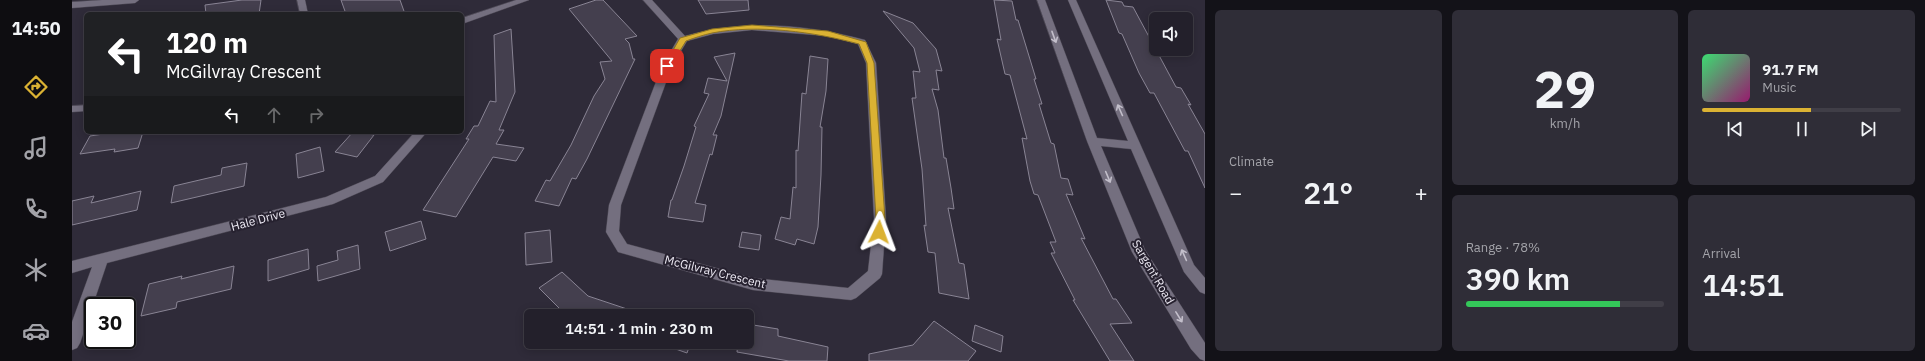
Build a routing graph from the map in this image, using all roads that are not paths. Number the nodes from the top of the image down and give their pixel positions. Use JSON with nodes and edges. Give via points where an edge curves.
{"nodes":[{"id":1,"x":135,"y":0,"type":"edge"},
{"id":2,"x":301,"y":0,"type":"edge"},
{"id":3,"x":647,"y":0,"type":"edge"},
{"id":4,"x":1041,"y":0,"type":"edge"},
{"id":5,"x":1072,"y":0,"type":"edge"},
{"id":6,"x":521,"y":1,"type":"edge"},
{"id":7,"x":72,"y":5,"type":"edge"},
{"id":8,"x":304,"y":12,"type":"edge"},
{"id":9,"x":464,"y":20,"type":"edge"},
{"id":10,"x":683,"y":39,"type":"junction"},
{"id":11,"x":84,"y":108,"type":"edge"},
{"id":12,"x":72,"y":109,"type":"edge"},
{"id":13,"x":419,"y":134,"type":"edge"},
{"id":14,"x":1092,"y":141,"type":"junction"},
{"id":15,"x":1136,"y":146,"type":"junction"},
{"id":16,"x":100,"y":261,"type":"junction"},
{"id":17,"x":72,"y":267,"type":"edge"},
{"id":18,"x":1205,"y":288,"type":"edge"},
{"id":19,"x":72,"y":343,"type":"edge"},
{"id":20,"x":1205,"y":354,"type":"edge"}],
"edges":[{"from":1,"to":7,"type":"street"},
{"from":2,"to":8,"type":"street"},
{"from":3,"to":10,"type":"street"},
{"from":4,"to":14,"type":"street","name":"Sargent Road","one_way":true},
{"from":15,"to":5,"type":"street","one_way":true},
{"from":6,"to":9,"type":"street"},
{"from":10,"to":10,"type":"street","name":"McGilvray Crescent","via":[[667,66],[621,190],[612,232],[623,248],[753,284],[851,294],[875,274],[880,219],[871,63],[862,42],[828,33],[752,27],[712,31]]},
{"from":11,"to":12,"type":"street"},
{"from":13,"to":16,"type":"street","name":"Hale Drive","via":[[379,179],[329,201]]},
{"from":14,"to":15,"type":"street"},
{"from":14,"to":20,"type":"street","name":"Sargent Road","one_way":true,"via":[[1139,252],[1196,344]]},
{"from":18,"to":15,"type":"street","one_way":true,"via":[[1189,268]]},
{"from":16,"to":17,"type":"street","name":"Hale Drive"},
{"from":16,"to":19,"type":"street"}]}
